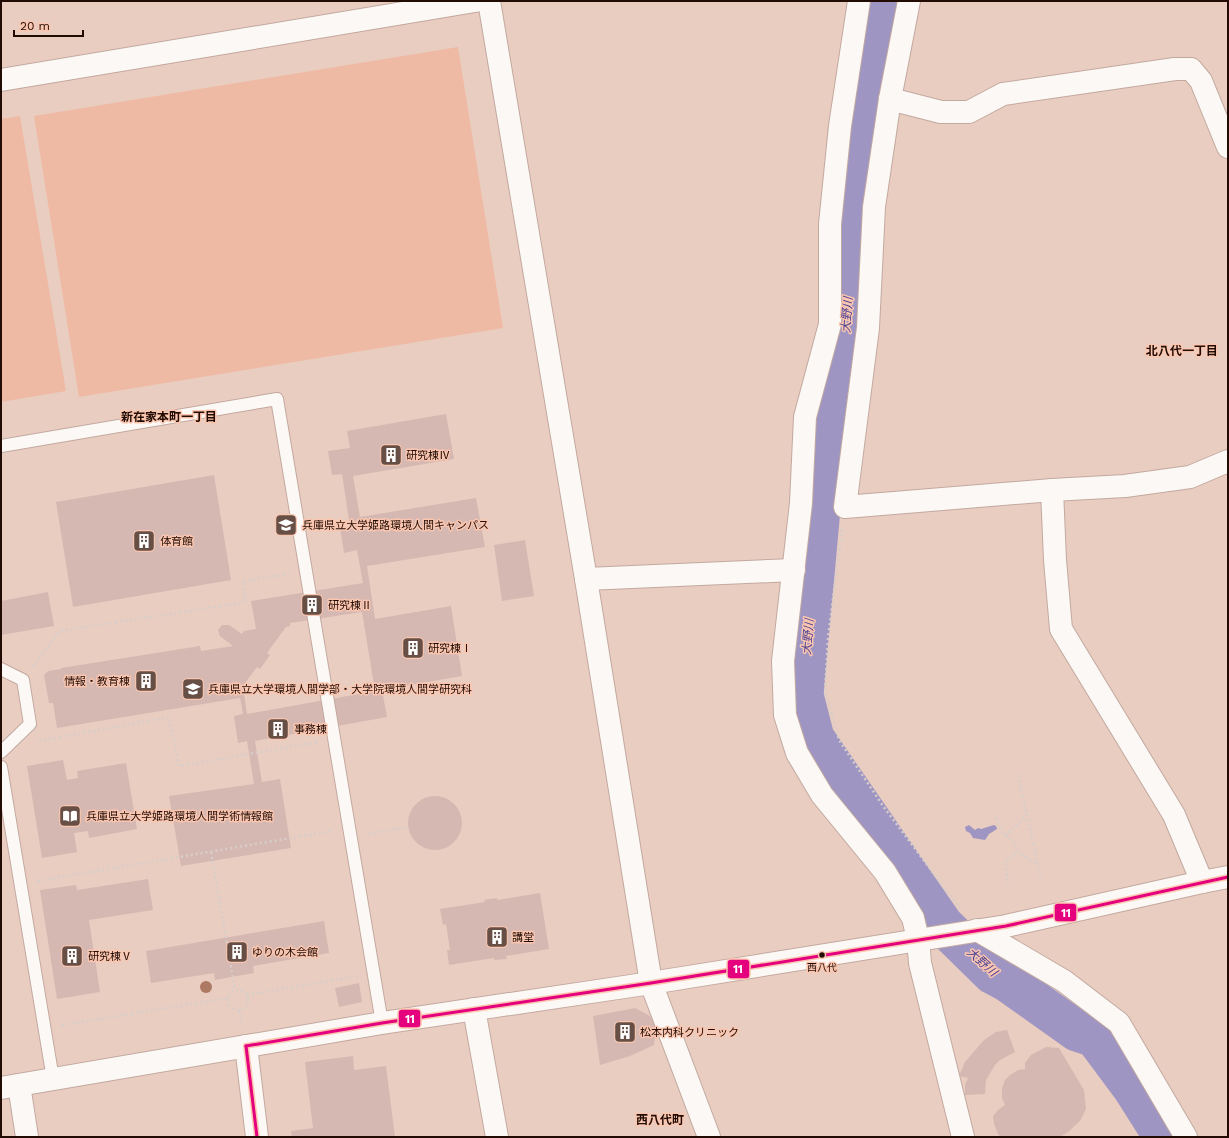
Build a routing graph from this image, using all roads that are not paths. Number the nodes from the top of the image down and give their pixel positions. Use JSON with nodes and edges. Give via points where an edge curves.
{"nodes":[{"id":1,"x":475,"y":1,"type":"edge"},
{"id":2,"x":489,"y":1,"type":"edge"},
{"id":3,"x":859,"y":1,"type":"edge"},
{"id":4,"x":908,"y":1,"type":"edge"},
{"id":5,"x":1,"y":80,"type":"edge"},
{"id":6,"x":890,"y":99,"type":"junction"},
{"id":7,"x":1228,"y":147,"type":"edge"},
{"id":8,"x":1,"y":446,"type":"edge"},
{"id":9,"x":1228,"y":461,"type":"edge"},
{"id":10,"x":1052,"y":490,"type":"junction"},
{"id":11,"x":794,"y":570,"type":"junction"},
{"id":12,"x":586,"y":579,"type":"junction"},
{"id":13,"x":1,"y":669,"type":"edge"},
{"id":14,"x":4,"y":749,"type":"edge"},
{"id":15,"x":1,"y":767,"type":"edge"},
{"id":16,"x":1228,"y":878,"type":"edge"},
{"id":17,"x":1202,"y":882,"type":"junction"},
{"id":18,"x":977,"y":930,"type":"junction"},
{"id":19,"x":924,"y":938,"type":"junction"},
{"id":20,"x":651,"y":983,"type":"junction"},
{"id":21,"x":474,"y":1009,"type":"junction"},
{"id":22,"x":382,"y":1024,"type":"junction"},
{"id":23,"x":246,"y":1046,"type":"junction"},
{"id":24,"x":53,"y":1079,"type":"junction"},
{"id":25,"x":10,"y":1087,"type":"edge"},
{"id":26,"x":27,"y":1137,"type":"edge"},
{"id":27,"x":257,"y":1137,"type":"edge"},
{"id":28,"x":497,"y":1137,"type":"edge"},
{"id":29,"x":709,"y":1137,"type":"edge"},
{"id":30,"x":963,"y":1137,"type":"edge"},
{"id":31,"x":1186,"y":1137,"type":"edge"}],
"edges":[{"from":1,"to":5,"type":"street"},
{"from":2,"to":12,"type":"street"},
{"from":3,"to":11,"type":"street","via":[[840,126],[830,224],[830,324],[805,417],[801,503]]},
{"from":4,"to":6,"type":"street"},
{"from":6,"to":7,"type":"street","via":[[941,112],[969,112],[1003,94],[1190,69],[1201,81]]},
{"from":6,"to":10,"type":"street","via":[[874,207],[868,328],[845,507]]},
{"from":8,"to":22,"type":"lane","via":[[277,399]]},
{"from":9,"to":10,"type":"street","via":[[1190,477],[1125,486]]},
{"from":10,"to":17,"type":"street","via":[[1061,630],[1174,814]]},
{"from":11,"to":12,"type":"street"},
{"from":11,"to":19,"type":"street","via":[[783,661],[785,715],[797,753],[822,795],[885,872]]},
{"from":12,"to":20,"type":"street"},
{"from":13,"to":14,"type":"lane","via":[[22,680],[30,724]]},
{"from":15,"to":24,"type":"lane"},
{"from":16,"to":17,"type":"street"},
{"from":17,"to":18,"type":"street","via":[[1006,926]]},
{"from":18,"to":19,"type":"street"},
{"from":18,"to":31,"type":"street","via":[[1064,981],[1119,1023]]},
{"from":19,"to":20,"type":"street"},
{"from":19,"to":30,"type":"street","via":[[920,963]]},
{"from":20,"to":21,"type":"street"},
{"from":20,"to":29,"type":"street"},
{"from":21,"to":22,"type":"street"},
{"from":21,"to":28,"type":"street"},
{"from":22,"to":23,"type":"street"},
{"from":23,"to":24,"type":"street"},
{"from":23,"to":27,"type":"street"},
{"from":24,"to":25,"type":"street"},
{"from":25,"to":26,"type":"street"}]}
